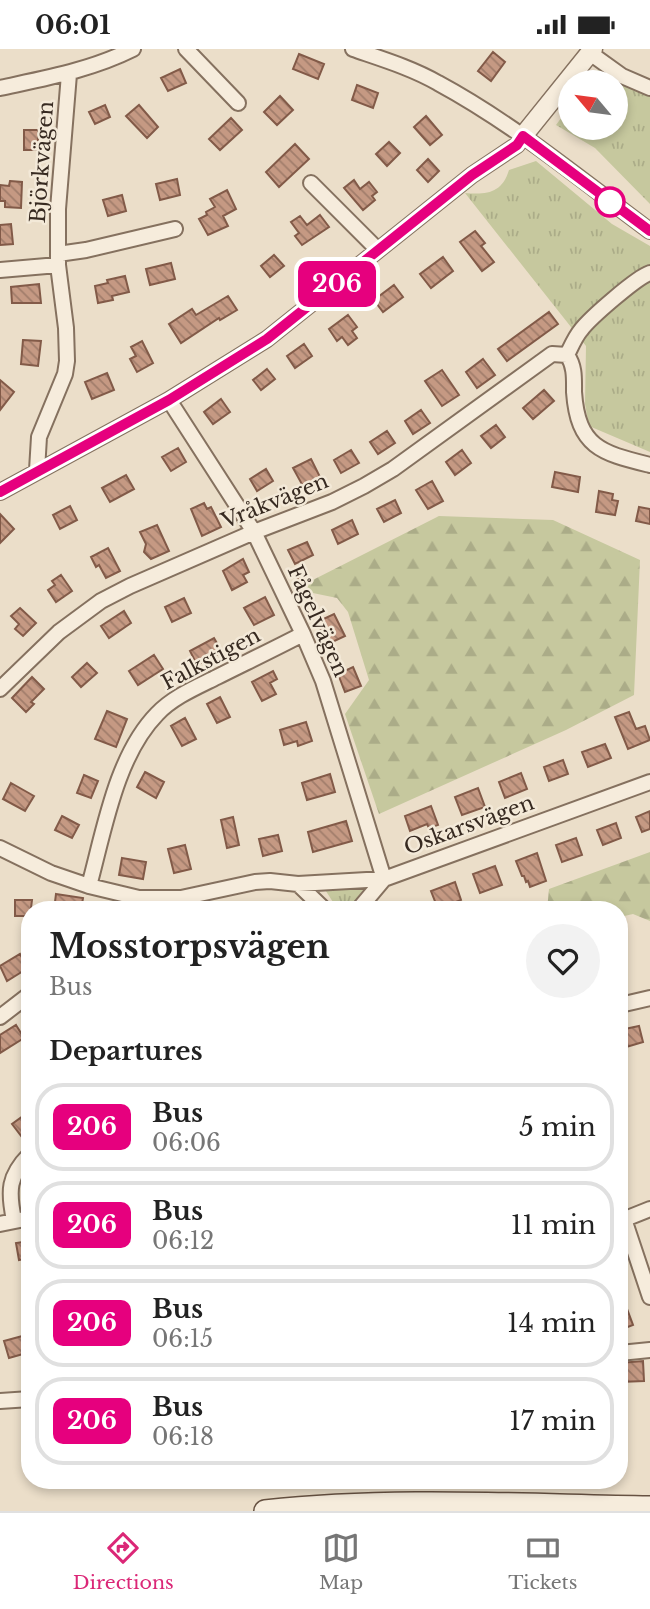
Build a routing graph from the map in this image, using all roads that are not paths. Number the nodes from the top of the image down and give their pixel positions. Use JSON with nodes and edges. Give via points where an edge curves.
{"nodes":[{"id":1,"x":133,"y":49,"type":"edge"},
{"id":2,"x":186,"y":49,"type":"edge"},
{"id":3,"x":353,"y":49,"type":"edge"},
{"id":4,"x":591,"y":51,"type":"edge"},
{"id":5,"x":69,"y":73,"type":"junction"},
{"id":6,"x":0,"y":88,"type":"edge"},
{"id":7,"x":650,"y":88,"type":"edge"},
{"id":8,"x":238,"y":103,"type":"dead end"},
{"id":9,"x":523,"y":136,"type":"junction"},
{"id":10,"x":311,"y":183,"type":"dead end"},
{"id":11,"x":175,"y":229,"type":"dead end"},
{"id":12,"x":650,"y":232,"type":"edge"},
{"id":13,"x":378,"y":250,"type":"junction"},
{"id":14,"x":58,"y":259,"type":"junction"},
{"id":15,"x":0,"y":270,"type":"edge"},
{"id":16,"x":650,"y":273,"type":"edge"},
{"id":17,"x":567,"y":355,"type":"junction"},
{"id":18,"x":169,"y":400,"type":"junction"},
{"id":19,"x":650,"y":464,"type":"edge"},
{"id":20,"x":37,"y":470,"type":"junction"},
{"id":21,"x":0,"y":492,"type":"edge"},
{"id":22,"x":254,"y":532,"type":"junction"},
{"id":23,"x":303,"y":634,"type":"junction"},
{"id":24,"x":0,"y":689,"type":"edge"},
{"id":25,"x":650,"y":782,"type":"edge"},
{"id":26,"x":0,"y":848,"type":"edge"},
{"id":27,"x":384,"y":880,"type":"junction"},
{"id":28,"x":298,"y":884,"type":"junction"},
{"id":29,"x":89,"y":886,"type":"junction"},
{"id":30,"x":127,"y":901,"type":"edge"},
{"id":31,"x":158,"y":901,"type":"edge"},
{"id":32,"x":316,"y":901,"type":"edge"},
{"id":33,"x":366,"y":901,"type":"edge"},
{"id":34,"x":650,"y":997,"type":"edge"},
{"id":35,"x":21,"y":1001,"type":"edge"},
{"id":36,"x":628,"y":1003,"type":"edge"},
{"id":37,"x":0,"y":1017,"type":"edge"},
{"id":38,"x":21,"y":1165,"type":"edge"},
{"id":39,"x":650,"y":1209,"type":"edge"},
{"id":40,"x":628,"y":1218,"type":"edge"},
{"id":41,"x":7,"y":1222,"type":"edge"},
{"id":42,"x":628,"y":1236,"type":"edge"},
{"id":43,"x":650,"y":1297,"type":"edge"},
{"id":44,"x":650,"y":1350,"type":"edge"},
{"id":45,"x":628,"y":1352,"type":"edge"},
{"id":46,"x":21,"y":1400,"type":"edge"},
{"id":47,"x":0,"y":1401,"type":"edge"},
{"id":48,"x":650,"y":1507,"type":"edge"},
{"id":49,"x":265,"y":1511,"type":"edge"}],
"edges":[{"from":1,"to":5,"type":"street"},
{"from":2,"to":8,"type":"street"},
{"from":3,"to":9,"type":"street","via":[[438,82]]},
{"from":4,"to":7,"type":"street","via":[[622,76]]},
{"from":4,"to":9,"type":"street"},
{"from":5,"to":6,"type":"street"},
{"from":5,"to":14,"type":"street","name":"Björkvägen"},
{"from":9,"to":12,"type":"street"},
{"from":9,"to":13,"type":"street"},
{"from":10,"to":13,"type":"street"},
{"from":11,"to":14,"type":"street","name":"Björkvägen"},
{"from":13,"to":18,"type":"street","via":[[267,339]]},
{"from":14,"to":15,"type":"street"},
{"from":14,"to":20,"type":"street","name":"Björkvägen","via":[[67,361],[39,437]]},
{"from":16,"to":17,"type":"street","via":[[587,323]]},
{"from":17,"to":19,"type":"street","via":[[586,435],[612,456]]},
{"from":17,"to":22,"type":"street","name":"Vråkvägen","via":[[552,354],[364,486]]},
{"from":18,"to":20,"type":"street"},
{"from":18,"to":22,"type":"street","name":"Fågelvägen"},
{"from":20,"to":21,"type":"street"},
{"from":22,"to":23,"type":"street","name":"Fågelvägen"},
{"from":22,"to":24,"type":"street","name":"Vråkvägen","via":[[101,601],[59,632]]},
{"from":23,"to":27,"type":"street","name":"Fågelvägen","via":[[323,681]]},
{"from":23,"to":29,"type":"street","name":"Falkstigen","via":[[158,712],[127,761]]},
{"from":25,"to":27,"type":"street","name":"Oskarsvägen"},
{"from":26,"to":29,"type":"street","name":"Oskarsvägen"},
{"from":27,"to":28,"type":"street","name":"Oskarsvägen"},
{"from":27,"to":33,"type":"street"},
{"from":28,"to":31,"type":"street","name":"Oskarsvägen","via":[[255,881]]},
{"from":28,"to":32,"type":"street"},
{"from":29,"to":30,"type":"street","name":"Oskarsvägen"},
{"from":34,"to":36,"type":"street"},
{"from":35,"to":37,"type":"street"},
{"from":38,"to":41,"type":"street","via":[[12,1176]]},
{"from":39,"to":40,"type":"street"},
{"from":42,"to":43,"type":"street"},
{"from":44,"to":45,"type":"street"},
{"from":46,"to":47,"type":"street"},
{"from":48,"to":49,"type":"main road","via":[[423,1503]]}]}
